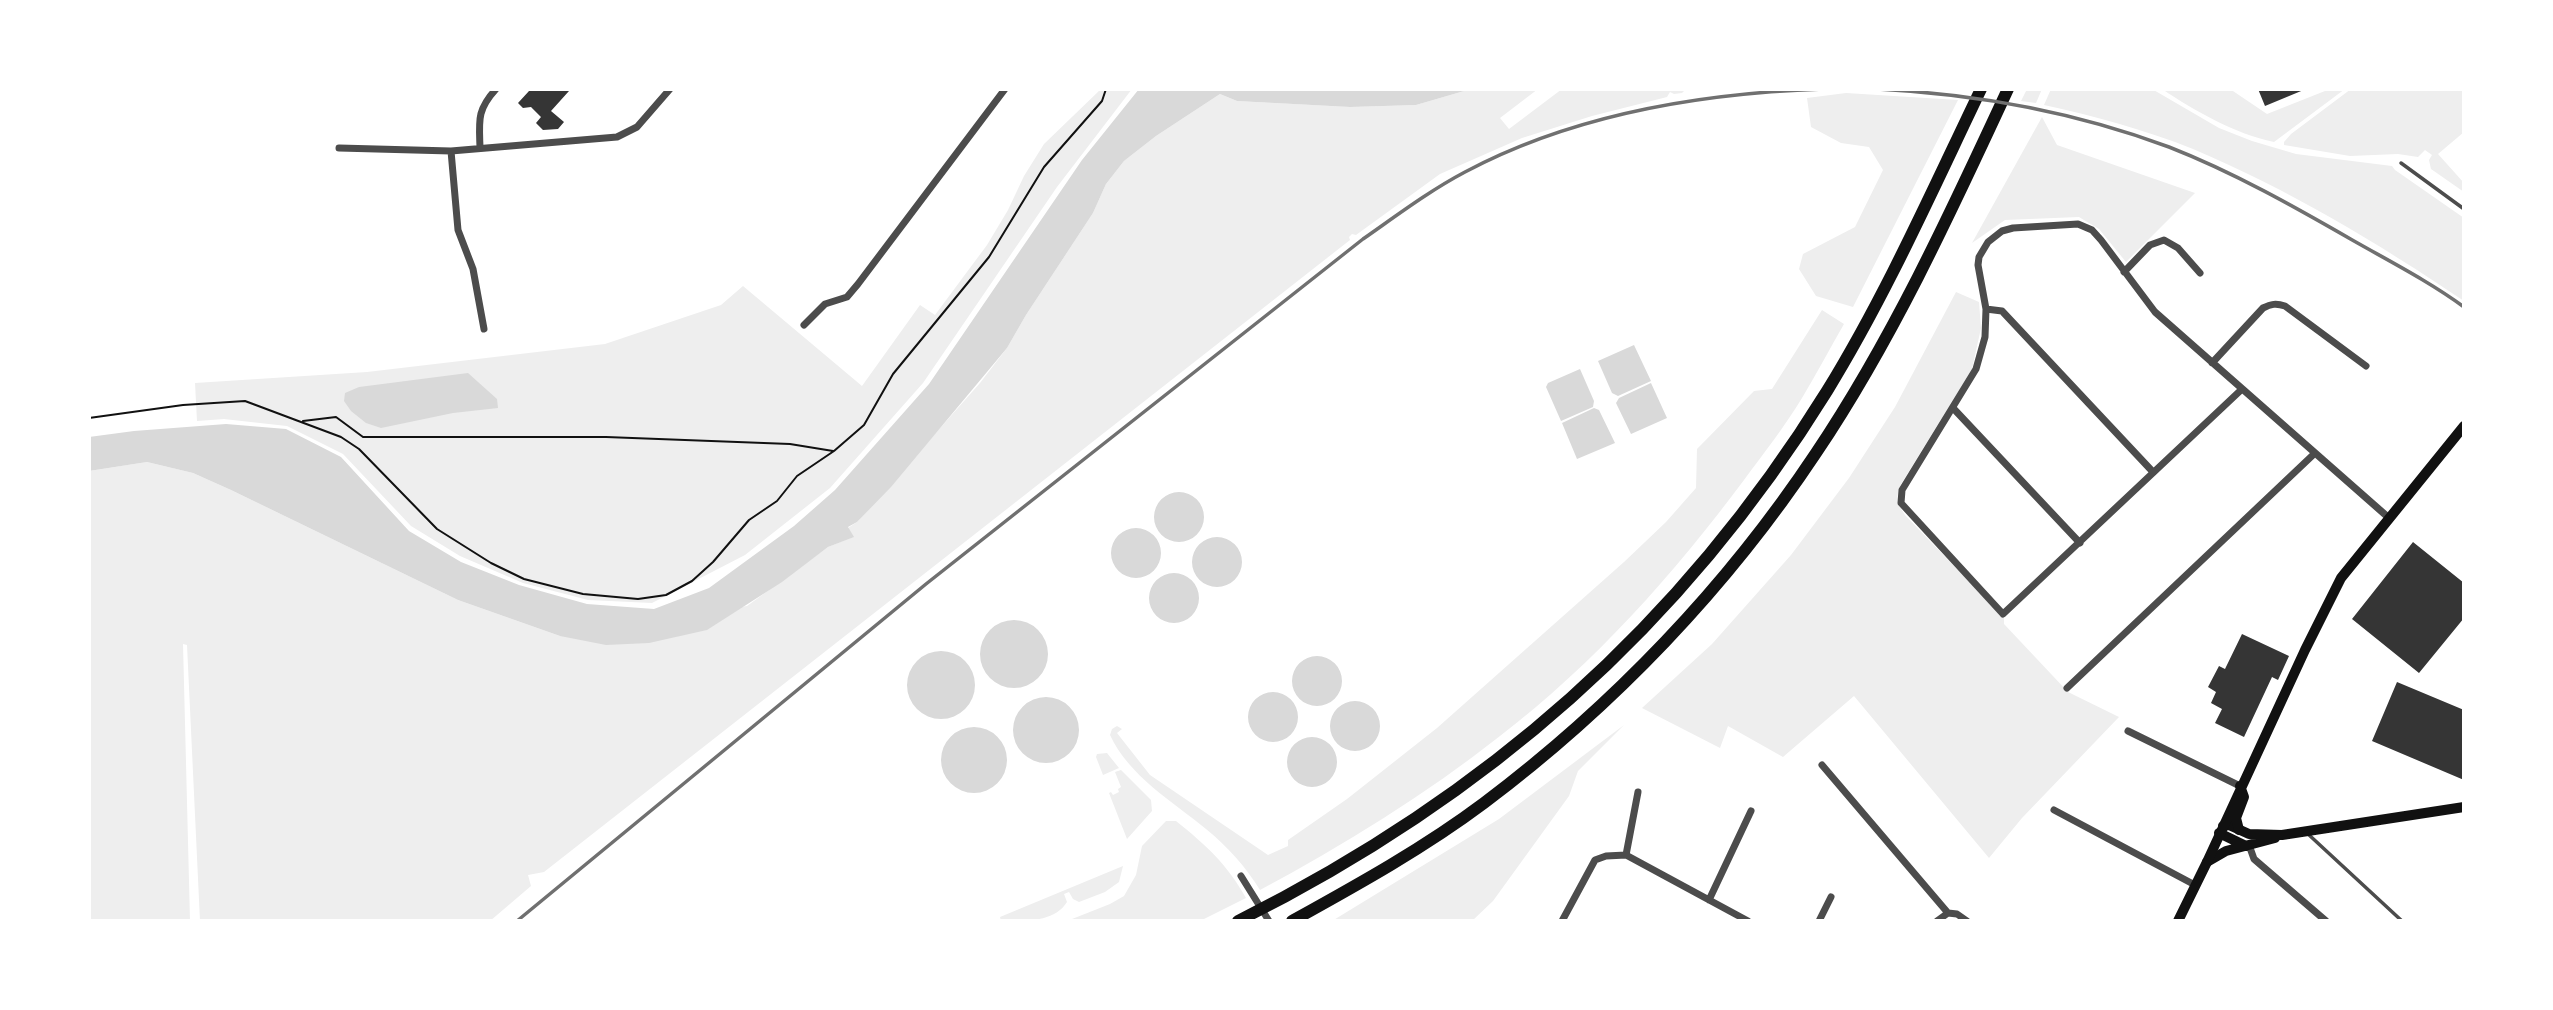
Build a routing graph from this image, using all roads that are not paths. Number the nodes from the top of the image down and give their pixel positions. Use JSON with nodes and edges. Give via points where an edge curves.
{"nodes":[{"id":1,"x":496,"y":89,"type":"edge"},
{"id":2,"x":670,"y":89,"type":"edge"},
{"id":3,"x":1004,"y":89,"type":"edge"},
{"id":4,"x":1981,"y":89,"type":"edge"},
{"id":5,"x":2008,"y":89,"type":"edge"},
{"id":6,"x":480,"y":147,"type":"junction"},
{"id":7,"x":339,"y":148,"type":"dead end"},
{"id":8,"x":451,"y":150,"type":"junction"},
{"id":9,"x":2401,"y":163,"type":"dead end"},
{"id":10,"x":2464,"y":209,"type":"edge"},
{"id":11,"x":2124,"y":272,"type":"junction"},
{"id":12,"x":2200,"y":273,"type":"dead end"},
{"id":13,"x":1986,"y":309,"type":"junction"},
{"id":14,"x":804,"y":325,"type":"dead end"},
{"id":15,"x":484,"y":329,"type":"dead end"},
{"id":16,"x":2213,"y":363,"type":"junction"},
{"id":17,"x":2366,"y":366,"type":"dead end"},
{"id":18,"x":2241,"y":390,"type":"junction"},
{"id":19,"x":1953,"y":408,"type":"junction"},
{"id":20,"x":2464,"y":426,"type":"edge"},
{"id":21,"x":2314,"y":453,"type":"junction"},
{"id":22,"x":2153,"y":472,"type":"junction"},
{"id":23,"x":2389,"y":518,"type":"junction"},
{"id":24,"x":2080,"y":543,"type":"junction"},
{"id":25,"x":2067,"y":688,"type":"dead end"},
{"id":26,"x":2128,"y":731,"type":"dead end"},
{"id":27,"x":1822,"y":765,"type":"dead end"},
{"id":28,"x":2241,"y":786,"type":"junction"},
{"id":29,"x":1638,"y":792,"type":"dead end"},
{"id":30,"x":2464,"y":807,"type":"edge"},
{"id":31,"x":2054,"y":810,"type":"dead end"},
{"id":32,"x":1751,"y":811,"type":"dead end"},
{"id":33,"x":2221,"y":829,"type":"junction"},
{"id":34,"x":2239,"y":830,"type":"junction"},
{"id":35,"x":2306,"y":832,"type":"junction"},
{"id":36,"x":2282,"y":835,"type":"junction"},
{"id":37,"x":2247,"y":845,"type":"junction"},
{"id":38,"x":1626,"y":855,"type":"junction"},
{"id":39,"x":2207,"y":862,"type":"junction"},
{"id":40,"x":1241,"y":876,"type":"dead end"},
{"id":41,"x":2195,"y":885,"type":"junction"},
{"id":42,"x":1831,"y":897,"type":"dead end"},
{"id":43,"x":1709,"y":900,"type":"junction"},
{"id":44,"x":1948,"y":913,"type":"junction"},
{"id":45,"x":1238,"y":921,"type":"edge"},
{"id":46,"x":1269,"y":921,"type":"edge"},
{"id":47,"x":1292,"y":921,"type":"edge"},
{"id":48,"x":1562,"y":921,"type":"edge"},
{"id":49,"x":1748,"y":921,"type":"edge"},
{"id":50,"x":1819,"y":921,"type":"edge"},
{"id":51,"x":1937,"y":921,"type":"edge"},
{"id":52,"x":1967,"y":921,"type":"edge"},
{"id":53,"x":2178,"y":921,"type":"edge"},
{"id":54,"x":2326,"y":921,"type":"edge"},
{"id":55,"x":2402,"y":921,"type":"edge"}],
"edges":[{"from":1,"to":6,"type":"street","via":[[479,115]]},
{"from":2,"to":6,"type":"street","via":[[637,127],[617,137]]},
{"from":3,"to":14,"type":"street","via":[[858,284],[846,297],[825,303]]},
{"from":4,"to":45,"type":"highway","via":[[1874,306],[1827,390],[1745,511],[1691,577],[1550,718],[1492,765],[1359,855]]},
{"from":5,"to":47,"type":"highway","via":[[1940,231],[1845,407],[1758,534],[1698,606],[1605,701],[1482,804]]},
{"from":6,"to":8,"type":"street"},
{"from":7,"to":8,"type":"street"},
{"from":8,"to":15,"type":"street","via":[[458,230],[473,269]]},
{"from":9,"to":10,"type":"lane"},
{"from":11,"to":12,"type":"street","via":[[2150,245],[2164,240],[2178,248]]},
{"from":11,"to":13,"type":"street","via":[[2086,226],[2002,231],[1979,257]]},
{"from":11,"to":16,"type":"street","via":[[2155,312]]},
{"from":13,"to":19,"type":"street","via":[[1985,337],[1976,369]]},
{"from":13,"to":22,"type":"street","via":[[2002,311]]},
{"from":16,"to":17,"type":"street","via":[[2263,308],[2277,304]]},
{"from":16,"to":18,"type":"street"},
{"from":18,"to":21,"type":"street"},
{"from":18,"to":22,"type":"street"},
{"from":19,"to":24,"type":"street"},
{"from":19,"to":24,"type":"street","via":[[1902,490],[1901,503],[2003,614]]},
{"from":20,"to":23,"type":"main road"},
{"from":21,"to":23,"type":"street"},
{"from":21,"to":25,"type":"street"},
{"from":22,"to":24,"type":"street"},
{"from":23,"to":28,"type":"main road","via":[[2341,578]]},
{"from":26,"to":28,"type":"street"},
{"from":27,"to":44,"type":"street"},
{"from":28,"to":33,"type":"main road"},
{"from":28,"to":34,"type":"main road","via":[[2244,797],[2236,818]]},
{"from":29,"to":38,"type":"street"},
{"from":30,"to":35,"type":"main road"},
{"from":31,"to":41,"type":"street"},
{"from":32,"to":43,"type":"street"},
{"from":33,"to":34,"type":"main road","via":[[2229,825]]},
{"from":33,"to":37,"type":"main road"},
{"from":33,"to":39,"type":"main road"},
{"from":34,"to":36,"type":"main road"},
{"from":35,"to":36,"type":"main road"},
{"from":35,"to":55,"type":"lane"},
{"from":36,"to":37,"type":"main road"},
{"from":37,"to":39,"type":"main road"},
{"from":37,"to":54,"type":"street","via":[[2254,859]]},
{"from":38,"to":43,"type":"street"},
{"from":38,"to":48,"type":"street","via":[[1595,860]]},
{"from":39,"to":41,"type":"main road"},
{"from":40,"to":46,"type":"street"},
{"from":41,"to":53,"type":"main road"},
{"from":42,"to":50,"type":"street"},
{"from":43,"to":49,"type":"street"},
{"from":44,"to":51,"type":"street"},
{"from":44,"to":52,"type":"street"}]}
